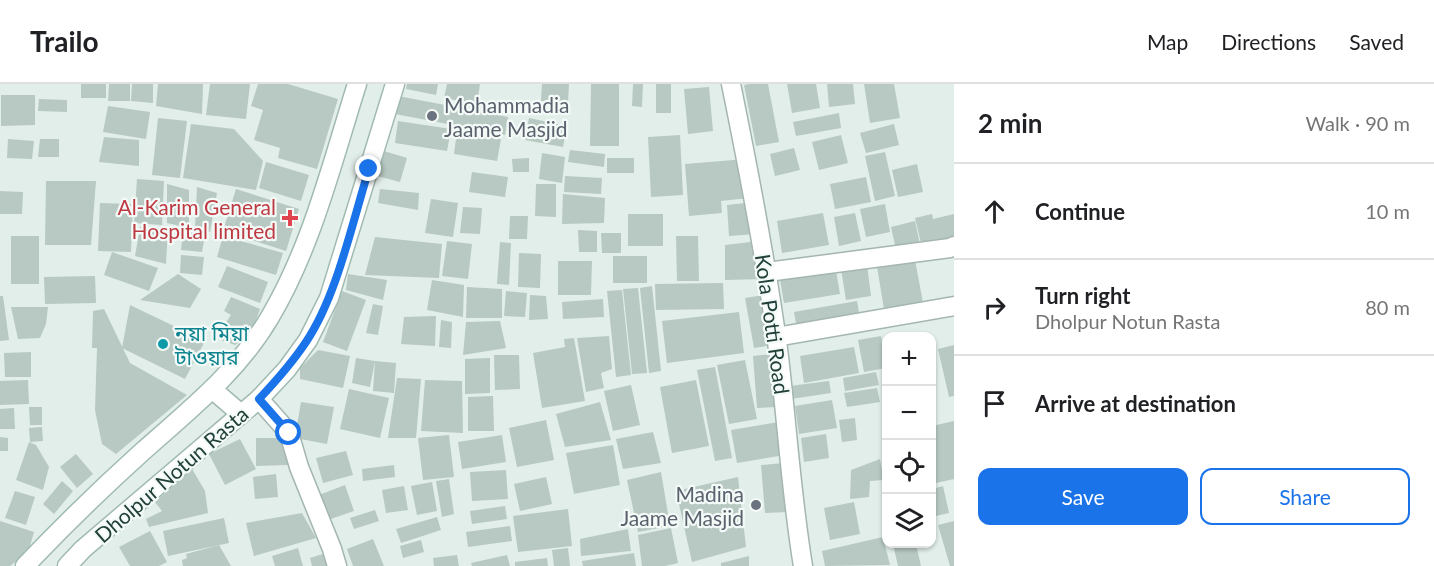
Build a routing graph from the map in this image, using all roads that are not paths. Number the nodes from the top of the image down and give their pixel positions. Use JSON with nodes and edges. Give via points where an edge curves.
{"nodes":[{"id":1,"x":357,"y":84,"type":"edge"},
{"id":2,"x":394,"y":84,"type":"edge"},
{"id":3,"x":731,"y":84,"type":"edge"},
{"id":4,"x":954,"y":246,"type":"edge"},
{"id":5,"x":767,"y":272,"type":"junction"},
{"id":6,"x":954,"y":306,"type":"edge"},
{"id":7,"x":776,"y":337,"type":"junction"},
{"id":8,"x":213,"y":389,"type":"junction"},
{"id":9,"x":259,"y":399,"type":"junction"},
{"id":10,"x":241,"y":414,"type":"junction"},
{"id":11,"x":25,"y":566,"type":"edge"},
{"id":12,"x":67,"y":566,"type":"edge"},
{"id":13,"x":337,"y":566,"type":"edge"},
{"id":14,"x":803,"y":566,"type":"edge"}],
"edges":[{"from":1,"to":8,"type":"main road","name":"Dholpur Notun Rasta","via":[[313,223],[291,276],[262,328]]},
{"from":2,"to":9,"type":"main road","name":"Dholpur Notun Rasta","via":[[329,298],[308,340]]},
{"from":3,"to":5,"type":"main road","name":"Kola Potti Road"},
{"from":4,"to":5,"type":"main road"},
{"from":5,"to":7,"type":"main road","name":"Kola Potti Road"},
{"from":6,"to":7,"type":"main road"},
{"from":7,"to":14,"type":"main road","name":"Kola Potti Road"},
{"from":8,"to":10,"type":"main road"},
{"from":8,"to":11,"type":"main road","name":"Dholpur Notun Rasta","via":[[83,505]]},
{"from":9,"to":10,"type":"main road","name":"Dholpur Notun Rasta"},
{"from":9,"to":13,"type":"main road","via":[[289,433]]},
{"from":10,"to":12,"type":"main road","name":"Dholpur Notun Rasta"}]}
